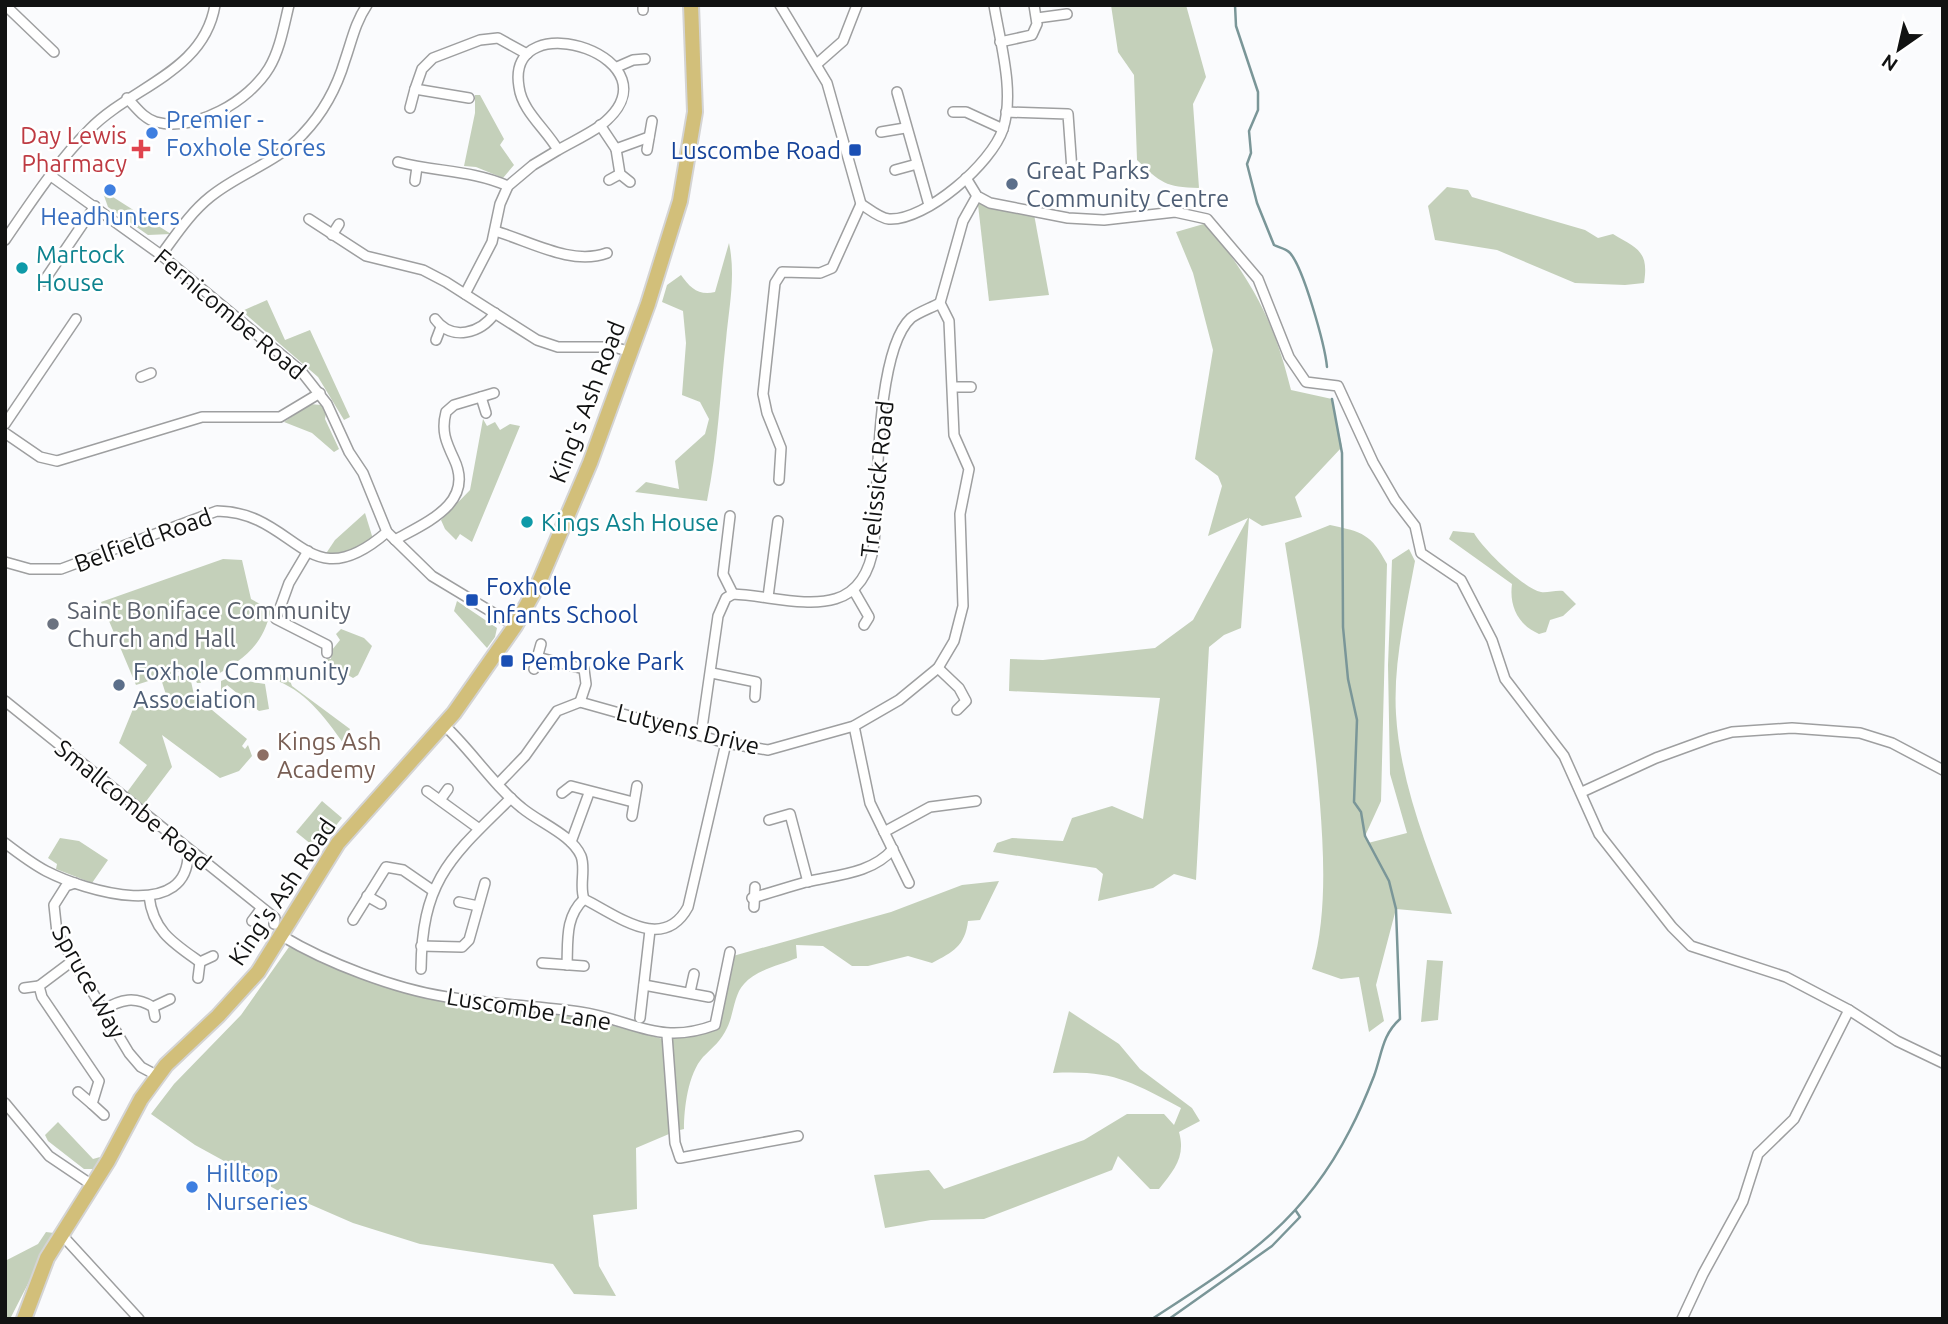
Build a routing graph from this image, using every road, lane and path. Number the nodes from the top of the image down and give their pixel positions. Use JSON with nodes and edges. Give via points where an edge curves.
{"nodes":[{"id":1,"x":5,"y":5,"type":"edge"},
{"id":2,"x":215,"y":5,"type":"edge"},
{"id":3,"x":289,"y":5,"type":"edge"},
{"id":4,"x":367,"y":5,"type":"edge"},
{"id":5,"x":691,"y":5,"type":"edge"},
{"id":6,"x":780,"y":5,"type":"edge"},
{"id":7,"x":857,"y":5,"type":"edge"},
{"id":8,"x":994,"y":5,"type":"edge"},
{"id":9,"x":1034,"y":5,"type":"edge"},
{"id":10,"x":1067,"y":14,"type":"dead end"},
{"id":11,"x":1037,"y":18,"type":"junction"},
{"id":12,"x":1000,"y":42,"type":"junction"},
{"id":13,"x":54,"y":52,"type":"dead end"},
{"id":14,"x":527,"y":54,"type":"junction"},
{"id":15,"x":645,"y":59,"type":"dead end"},
{"id":16,"x":818,"y":63,"type":"junction"},
{"id":17,"x":617,"y":67,"type":"junction"},
{"id":18,"x":415,"y":89,"type":"junction"},
{"id":19,"x":897,"y":92,"type":"dead end"},
{"id":20,"x":127,"y":98,"type":"junction"},
{"id":21,"x":468,"y":98,"type":"dead end"},
{"id":22,"x":1066,"y":102,"type":"dead end"},
{"id":23,"x":410,"y":108,"type":"dead end"},
{"id":24,"x":1006,"y":112,"type":"junction"},
{"id":25,"x":953,"y":113,"type":"dead end"},
{"id":26,"x":1068,"y":114,"type":"junction"},
{"id":27,"x":652,"y":121,"type":"dead end"},
{"id":28,"x":600,"y":125,"type":"junction"},
{"id":29,"x":905,"y":128,"type":"junction"},
{"id":30,"x":1003,"y":129,"type":"junction"},
{"id":31,"x":881,"y":132,"type":"dead end"},
{"id":32,"x":649,"y":137,"type":"junction"},
{"id":33,"x":616,"y":149,"type":"junction"},
{"id":34,"x":558,"y":150,"type":"junction"},
{"id":35,"x":647,"y":150,"type":"dead end"},
{"id":36,"x":398,"y":162,"type":"dead end"},
{"id":37,"x":917,"y":164,"type":"junction"},
{"id":38,"x":417,"y":167,"type":"junction"},
{"id":39,"x":895,"y":170,"type":"dead end"},
{"id":40,"x":1072,"y":170,"type":"dead end"},
{"id":41,"x":620,"y":174,"type":"junction"},
{"id":42,"x":51,"y":176,"type":"junction"},
{"id":43,"x":966,"y":178,"type":"junction"},
{"id":44,"x":609,"y":180,"type":"dead end"},
{"id":45,"x":415,"y":181,"type":"dead end"},
{"id":46,"x":630,"y":182,"type":"dead end"},
{"id":47,"x":508,"y":186,"type":"junction"},
{"id":48,"x":977,"y":196,"type":"junction"},
{"id":49,"x":861,"y":204,"type":"junction"},
{"id":50,"x":929,"y":205,"type":"junction"},
{"id":51,"x":95,"y":206,"type":"junction"},
{"id":52,"x":309,"y":219,"type":"dead end"},
{"id":53,"x":339,"y":224,"type":"dead end"},
{"id":54,"x":495,"y":231,"type":"junction"},
{"id":55,"x":332,"y":235,"type":"junction"},
{"id":56,"x":5,"y":240,"type":"edge"},
{"id":57,"x":607,"y":253,"type":"dead end"},
{"id":58,"x":161,"y":255,"type":"junction"},
{"id":59,"x":44,"y":281,"type":"dead end"},
{"id":60,"x":465,"y":294,"type":"junction"},
{"id":61,"x":940,"y":303,"type":"junction"},
{"id":62,"x":495,"y":313,"type":"junction"},
{"id":63,"x":76,"y":319,"type":"dead end"},
{"id":64,"x":436,"y":340,"type":"dead end"},
{"id":65,"x":631,"y":352,"type":"junction"},
{"id":66,"x":953,"y":387,"type":"junction"},
{"id":67,"x":971,"y":387,"type":"dead end"},
{"id":68,"x":320,"y":393,"type":"junction"},
{"id":69,"x":494,"y":393,"type":"dead end"},
{"id":70,"x":481,"y":397,"type":"junction"},
{"id":71,"x":486,"y":412,"type":"dead end"},
{"id":72,"x":5,"y":424,"type":"edge"},
{"id":73,"x":5,"y":433,"type":"edge"},
{"id":74,"x":779,"y":480,"type":"dead end"},
{"id":75,"x":730,"y":516,"type":"dead end"},
{"id":76,"x":778,"y":521,"type":"dead end"},
{"id":77,"x":387,"y":532,"type":"junction"},
{"id":78,"x":395,"y":540,"type":"junction"},
{"id":79,"x":307,"y":551,"type":"junction"},
{"id":80,"x":5,"y":562,"type":"edge"},
{"id":81,"x":854,"y":591,"type":"junction"},
{"id":82,"x":733,"y":594,"type":"junction"},
{"id":83,"x":768,"y":597,"type":"junction"},
{"id":84,"x":871,"y":620,"type":"dead end"},
{"id":85,"x":515,"y":626,"type":"junction"},
{"id":86,"x":541,"y":644,"type":"dead end"},
{"id":87,"x":328,"y":647,"type":"dead end"},
{"id":88,"x":537,"y":657,"type":"junction"},
{"id":89,"x":534,"y":668,"type":"dead end"},
{"id":90,"x":938,"y":668,"type":"junction"},
{"id":91,"x":759,"y":672,"type":"dead end"},
{"id":92,"x":712,"y":673,"type":"junction"},
{"id":93,"x":755,"y":682,"type":"junction"},
{"id":94,"x":755,"y":697,"type":"dead end"},
{"id":95,"x":5,"y":701,"type":"edge"},
{"id":96,"x":966,"y":701,"type":"junction"},
{"id":97,"x":580,"y":702,"type":"junction"},
{"id":98,"x":976,"y":704,"type":"dead end"},
{"id":99,"x":957,"y":710,"type":"dead end"},
{"id":100,"x":444,"y":725,"type":"junction"},
{"id":101,"x":854,"y":726,"type":"junction"},
{"id":102,"x":701,"y":735,"type":"junction"},
{"id":103,"x":726,"y":743,"type":"junction"},
{"id":104,"x":1943,"y":770,"type":"edge"},
{"id":105,"x":499,"y":783,"type":"junction"},
{"id":106,"x":636,"y":786,"type":"dead end"},
{"id":107,"x":448,"y":789,"type":"dead end"},
{"id":108,"x":427,"y":791,"type":"dead end"},
{"id":109,"x":1582,"y":792,"type":"junction"},
{"id":110,"x":562,"y":793,"type":"dead end"},
{"id":111,"x":589,"y":793,"type":"junction"},
{"id":112,"x":510,"y":798,"type":"junction"},
{"id":113,"x":440,"y":800,"type":"junction"},
{"id":114,"x":976,"y":801,"type":"dead end"},
{"id":115,"x":633,"y":802,"type":"junction"},
{"id":116,"x":632,"y":816,"type":"dead end"},
{"id":117,"x":769,"y":820,"type":"dead end"},
{"id":118,"x":478,"y":828,"type":"junction"},
{"id":119,"x":884,"y":832,"type":"junction"},
{"id":120,"x":571,"y":842,"type":"junction"},
{"id":121,"x":5,"y":843,"type":"edge"},
{"id":122,"x":188,"y":849,"type":"junction"},
{"id":123,"x":893,"y":849,"type":"junction"},
{"id":124,"x":808,"y":882,"type":"junction"},
{"id":125,"x":75,"y":883,"type":"junction"},
{"id":126,"x":485,"y":883,"type":"dead end"},
{"id":127,"x":909,"y":883,"type":"dead end"},
{"id":128,"x":754,"y":887,"type":"dead end"},
{"id":129,"x":432,"y":890,"type":"junction"},
{"id":130,"x":149,"y":896,"type":"junction"},
{"id":131,"x":367,"y":896,"type":"junction"},
{"id":132,"x":584,"y":899,"type":"junction"},
{"id":133,"x":459,"y":902,"type":"dead end"},
{"id":134,"x":381,"y":904,"type":"dead end"},
{"id":135,"x":478,"y":906,"type":"junction"},
{"id":136,"x":261,"y":909,"type":"junction"},
{"id":137,"x":353,"y":920,"type":"dead end"},
{"id":138,"x":252,"y":921,"type":"dead end"},
{"id":139,"x":278,"y":930,"type":"junction"},
{"id":140,"x":650,"y":930,"type":"junction"},
{"id":141,"x":421,"y":946,"type":"junction"},
{"id":142,"x":730,"y":952,"type":"dead end"},
{"id":143,"x":213,"y":956,"type":"dead end"},
{"id":144,"x":75,"y":959,"type":"junction"},
{"id":145,"x":200,"y":962,"type":"junction"},
{"id":146,"x":541,"y":963,"type":"dead end"},
{"id":147,"x":567,"y":965,"type":"junction"},
{"id":148,"x":584,"y":966,"type":"dead end"},
{"id":149,"x":421,"y":969,"type":"dead end"},
{"id":150,"x":694,"y":974,"type":"dead end"},
{"id":151,"x":198,"y":978,"type":"dead end"},
{"id":152,"x":644,"y":985,"type":"junction"},
{"id":153,"x":38,"y":986,"type":"junction"},
{"id":154,"x":24,"y":988,"type":"dead end"},
{"id":155,"x":690,"y":992,"type":"junction"},
{"id":156,"x":709,"y":997,"type":"dead end"},
{"id":157,"x":170,"y":999,"type":"dead end"},
{"id":158,"x":103,"y":1010,"type":"junction"},
{"id":159,"x":1849,"y":1010,"type":"junction"},
{"id":160,"x":640,"y":1018,"type":"dead end"},
{"id":161,"x":667,"y":1035,"type":"junction"},
{"id":162,"x":1943,"y":1063,"type":"edge"},
{"id":163,"x":158,"y":1076,"type":"junction"},
{"id":164,"x":78,"y":1092,"type":"dead end"},
{"id":165,"x":5,"y":1103,"type":"edge"},
{"id":166,"x":92,"y":1104,"type":"junction"},
{"id":167,"x":104,"y":1115,"type":"dead end"},
{"id":168,"x":798,"y":1136,"type":"dead end"},
{"id":169,"x":92,"y":1185,"type":"junction"},
{"id":170,"x":62,"y":1235,"type":"junction"},
{"id":171,"x":24,"y":1319,"type":"edge"},
{"id":172,"x":139,"y":1319,"type":"edge"},
{"id":173,"x":1682,"y":1319,"type":"edge"}],
"edges":[{"from":1,"to":13,"type":"street"},
{"from":2,"to":20,"type":"street","via":[[206,33],[182,64]]},
{"from":3,"to":20,"type":"street","via":[[271,66],[225,109],[177,124],[155,122]]},
{"from":4,"to":58,"type":"street","via":[[352,32],[330,98],[314,121],[285,150],[211,197]]},
{"from":5,"to":65,"type":"highway","name":"King's Ash Road","via":[[695,71],[688,161]]},
{"from":6,"to":16,"type":"street"},
{"from":7,"to":16,"type":"street","via":[[843,41]]},
{"from":8,"to":12,"type":"street"},
{"from":9,"to":11,"type":"street"},
{"from":10,"to":11,"type":"street"},
{"from":11,"to":12,"type":"street","via":[[1032,35]]},
{"from":12,"to":24,"type":"street"},
{"from":14,"to":17,"type":"street","via":[[546,43],[568,40]]},
{"from":14,"to":18,"type":"street","via":[[498,38],[480,40],[433,58],[422,69]]},
{"from":14,"to":34,"type":"street","via":[[519,74],[520,94]]},
{"from":15,"to":17,"type":"street"},
{"from":16,"to":49,"type":"street","via":[[844,135],[853,187]]},
{"from":17,"to":28,"type":"street","via":[[622,95]]},
{"from":18,"to":21,"type":"street"},
{"from":18,"to":23,"type":"street"},
{"from":19,"to":29,"type":"street"},
{"from":20,"to":42,"type":"street","via":[[91,127]]},
{"from":22,"to":26,"type":"street"},
{"from":24,"to":26,"type":"street"},
{"from":24,"to":30,"type":"street"},
{"from":25,"to":30,"type":"street","via":[[966,112]]},
{"from":26,"to":40,"type":"street"},
{"from":27,"to":32,"type":"street"},
{"from":28,"to":33,"type":"street"},
{"from":28,"to":34,"type":"street"},
{"from":29,"to":31,"type":"street"},
{"from":29,"to":37,"type":"street"},
{"from":30,"to":43,"type":"street","via":[[988,157]]},
{"from":32,"to":33,"type":"street"},
{"from":32,"to":35,"type":"street"},
{"from":33,"to":41,"type":"street"},
{"from":34,"to":47,"type":"street"},
{"from":36,"to":38,"type":"street"},
{"from":37,"to":39,"type":"street"},
{"from":37,"to":50,"type":"street"},
{"from":38,"to":45,"type":"street"},
{"from":38,"to":47,"type":"street","via":[[462,171]]},
{"from":41,"to":44,"type":"street"},
{"from":41,"to":46,"type":"street"},
{"from":42,"to":51,"type":"street","name":"Fernicombe Road"},
{"from":42,"to":56,"type":"street"},
{"from":43,"to":48,"type":"street"},
{"from":43,"to":50,"type":"street"},
{"from":47,"to":54,"type":"street"},
{"from":48,"to":61,"type":"street","via":[[963,221]]},
{"from":48,"to":109,"type":"street","via":[[990,203],[1068,218],[1104,220],[1175,212],[1207,219],[1258,279],[1289,357],[1306,382],[1338,386],[1373,462],[1415,526],[1421,553],[1461,580],[1492,640],[1505,679],[1564,756]]},
{"from":49,"to":50,"type":"street","via":[[886,219],[903,218]]},
{"from":49,"to":74,"type":"street","via":[[832,268],[820,274],[782,272],[775,283],[763,394],[781,448]]},
{"from":51,"to":58,"type":"street","name":"Fernicombe Road"},
{"from":51,"to":59,"type":"street"},
{"from":52,"to":55,"type":"street"},
{"from":53,"to":55,"type":"street"},
{"from":54,"to":57,"type":"street","via":[[597,262]]},
{"from":54,"to":60,"type":"street","via":[[484,264]]},
{"from":55,"to":60,"type":"street","via":[[366,256],[423,270]]},
{"from":58,"to":68,"type":"street","name":"Fernicombe Road","via":[[292,362]]},
{"from":60,"to":62,"type":"street"},
{"from":61,"to":66,"type":"street","name":"Lutyens Drive","via":[[949,321]]},
{"from":61,"to":81,"type":"street","name":"Trelissick Road","via":[[910,319],[891,361],[872,562]]},
{"from":62,"to":64,"type":"street","via":[[486,325],[463,334],[438,323]]},
{"from":62,"to":65,"type":"street","via":[[537,340],[558,347],[614,346]]},
{"from":63,"to":72,"type":"street"},
{"from":65,"to":85,"type":"highway","name":"King's Ash Road","via":[[550,560]]},
{"from":66,"to":67,"type":"street"},
{"from":66,"to":90,"type":"street","name":"Lutyens Drive","via":[[954,435],[970,469],[960,514],[964,587],[954,641]]},
{"from":68,"to":73,"type":"street","via":[[280,417],[202,417],[57,461],[40,457]]},
{"from":68,"to":77,"type":"street","name":"Fernicombe Road","via":[[363,473]]},
{"from":69,"to":70,"type":"street"},
{"from":70,"to":71,"type":"street"},
{"from":70,"to":78,"type":"street","via":[[446,412],[445,439],[460,471],[454,500],[440,514]]},
{"from":75,"to":82,"type":"street","via":[[723,574]]},
{"from":76,"to":83,"type":"street"},
{"from":77,"to":78,"type":"street","name":"Fernicombe Road"},
{"from":77,"to":79,"type":"street","name":"Belfield Road","via":[[370,547],[343,560],[323,559]]},
{"from":78,"to":85,"type":"street","name":"Fernicombe Road","via":[[432,576]]},
{"from":79,"to":80,"type":"street","name":"Belfield Road","via":[[257,518],[217,511],[61,569],[30,569]]},
{"from":79,"to":87,"type":"street","via":[[276,619]]},
{"from":81,"to":83,"type":"street","name":"Trelissick Road","via":[[809,604]]},
{"from":81,"to":84,"type":"street"},
{"from":82,"to":83,"type":"street","name":"Trelissick Road"},
{"from":82,"to":92,"type":"street","via":[[726,598],[718,616]]},
{"from":85,"to":100,"type":"highway","name":"King's Ash Road"},
{"from":86,"to":88,"type":"street"},
{"from":88,"to":89,"type":"street"},
{"from":88,"to":97,"type":"street","via":[[584,669],[586,684]]},
{"from":90,"to":96,"type":"street"},
{"from":90,"to":101,"type":"street","name":"Lutyens Drive","via":[[899,700]]},
{"from":91,"to":93,"type":"street"},
{"from":92,"to":93,"type":"street"},
{"from":92,"to":102,"type":"street"},
{"from":93,"to":94,"type":"street"},
{"from":95,"to":122,"type":"street","name":"Smallcombe Road"},
{"from":96,"to":98,"type":"street"},
{"from":96,"to":99,"type":"street"},
{"from":97,"to":102,"type":"street","name":"Lutyens Drive"},
{"from":97,"to":105,"type":"street","via":[[557,711]]},
{"from":100,"to":105,"type":"street"},
{"from":100,"to":139,"type":"highway","name":"King's Ash Road","via":[[338,843]]},
{"from":101,"to":103,"type":"street","name":"Lutyens Drive","via":[[768,750]]},
{"from":101,"to":119,"type":"street","via":[[870,803]]},
{"from":102,"to":103,"type":"street","name":"Lutyens Drive"},
{"from":103,"to":140,"type":"street","via":[[688,907],[680,922]]},
{"from":104,"to":109,"type":"street","via":[[1892,743],[1860,733],[1756,730],[1700,742]]},
{"from":105,"to":112,"type":"street"},
{"from":106,"to":115,"type":"street"},
{"from":107,"to":113,"type":"street"},
{"from":108,"to":113,"type":"street"},
{"from":109,"to":159,"type":"street","via":[[1610,852],[1691,946],[1786,977]]},
{"from":110,"to":111,"type":"street","via":[[571,786]]},
{"from":111,"to":115,"type":"street"},
{"from":111,"to":120,"type":"street"},
{"from":112,"to":118,"type":"street"},
{"from":112,"to":120,"type":"street"},
{"from":113,"to":118,"type":"street"},
{"from":114,"to":119,"type":"street","via":[[930,807]]},
{"from":115,"to":116,"type":"street"},
{"from":117,"to":124,"type":"street","via":[[790,814]]},
{"from":118,"to":129,"type":"street"},
{"from":119,"to":123,"type":"street"},
{"from":120,"to":132,"type":"street","via":[[582,858]]},
{"from":121,"to":125,"type":"street","via":[[48,872]]},
{"from":122,"to":130,"type":"street","via":[[186,873],[178,883]]},
{"from":122,"to":136,"type":"street","name":"Smallcombe Road"},
{"from":123,"to":124,"type":"street","via":[[873,865]]},
{"from":123,"to":127,"type":"street"},
{"from":124,"to":128,"type":"street","via":[[753,902]]},
{"from":125,"to":130,"type":"street"},
{"from":125,"to":144,"type":"street","name":"Spruce Way","via":[[58,896],[53,915],[57,933]]},
{"from":126,"to":135,"type":"street"},
{"from":129,"to":131,"type":"street","via":[[403,870],[386,867]]},
{"from":129,"to":141,"type":"street"},
{"from":130,"to":145,"type":"street","via":[[159,930]]},
{"from":131,"to":134,"type":"street"},
{"from":131,"to":137,"type":"street"},
{"from":132,"to":140,"type":"street"},
{"from":132,"to":147,"type":"street","via":[[569,924]]},
{"from":133,"to":135,"type":"street"},
{"from":135,"to":141,"type":"street","via":[[469,940],[462,947]]},
{"from":136,"to":138,"type":"street"},
{"from":136,"to":139,"type":"street","name":"Smallcombe Road","via":[[275,918]]},
{"from":139,"to":161,"type":"street","name":"Luscombe Lane","via":[[300,947],[398,985],[445,997],[581,1013]]},
{"from":139,"to":163,"type":"highway","name":"King's Ash Road","via":[[242,990]]},
{"from":140,"to":152,"type":"street"},
{"from":141,"to":149,"type":"street"},
{"from":142,"to":161,"type":"street","via":[[715,1025],[691,1034]]},
{"from":143,"to":145,"type":"street"},
{"from":144,"to":153,"type":"street"},
{"from":144,"to":158,"type":"street","name":"Spruce Way"},
{"from":145,"to":151,"type":"street"},
{"from":146,"to":147,"type":"street"},
{"from":147,"to":148,"type":"street"},
{"from":150,"to":155,"type":"street"},
{"from":152,"to":155,"type":"street"},
{"from":152,"to":160,"type":"street"},
{"from":153,"to":154,"type":"street"},
{"from":153,"to":166,"type":"street","via":[[99,1082]]},
{"from":155,"to":156,"type":"street"},
{"from":157,"to":158,"type":"street","via":[[154,1012],[145,1002],[125,999]]},
{"from":158,"to":163,"type":"street","name":"Spruce Way","via":[[129,1053],[141,1067]]},
{"from":159,"to":162,"type":"street","via":[[1896,1041]]},
{"from":159,"to":173,"type":"street","via":[[1794,1119],[1758,1154],[1743,1201]]},
{"from":161,"to":168,"type":"street","via":[[680,1158]]},
{"from":163,"to":169,"type":"highway","name":"King's Ash Road"},
{"from":164,"to":166,"type":"street"},
{"from":165,"to":169,"type":"street","via":[[49,1156]]},
{"from":166,"to":167,"type":"street"},
{"from":169,"to":170,"type":"highway","name":"King's Ash Road"},
{"from":170,"to":171,"type":"highway","name":"King's Ash Road","via":[[47,1258]]},
{"from":170,"to":172,"type":"street"}]}
